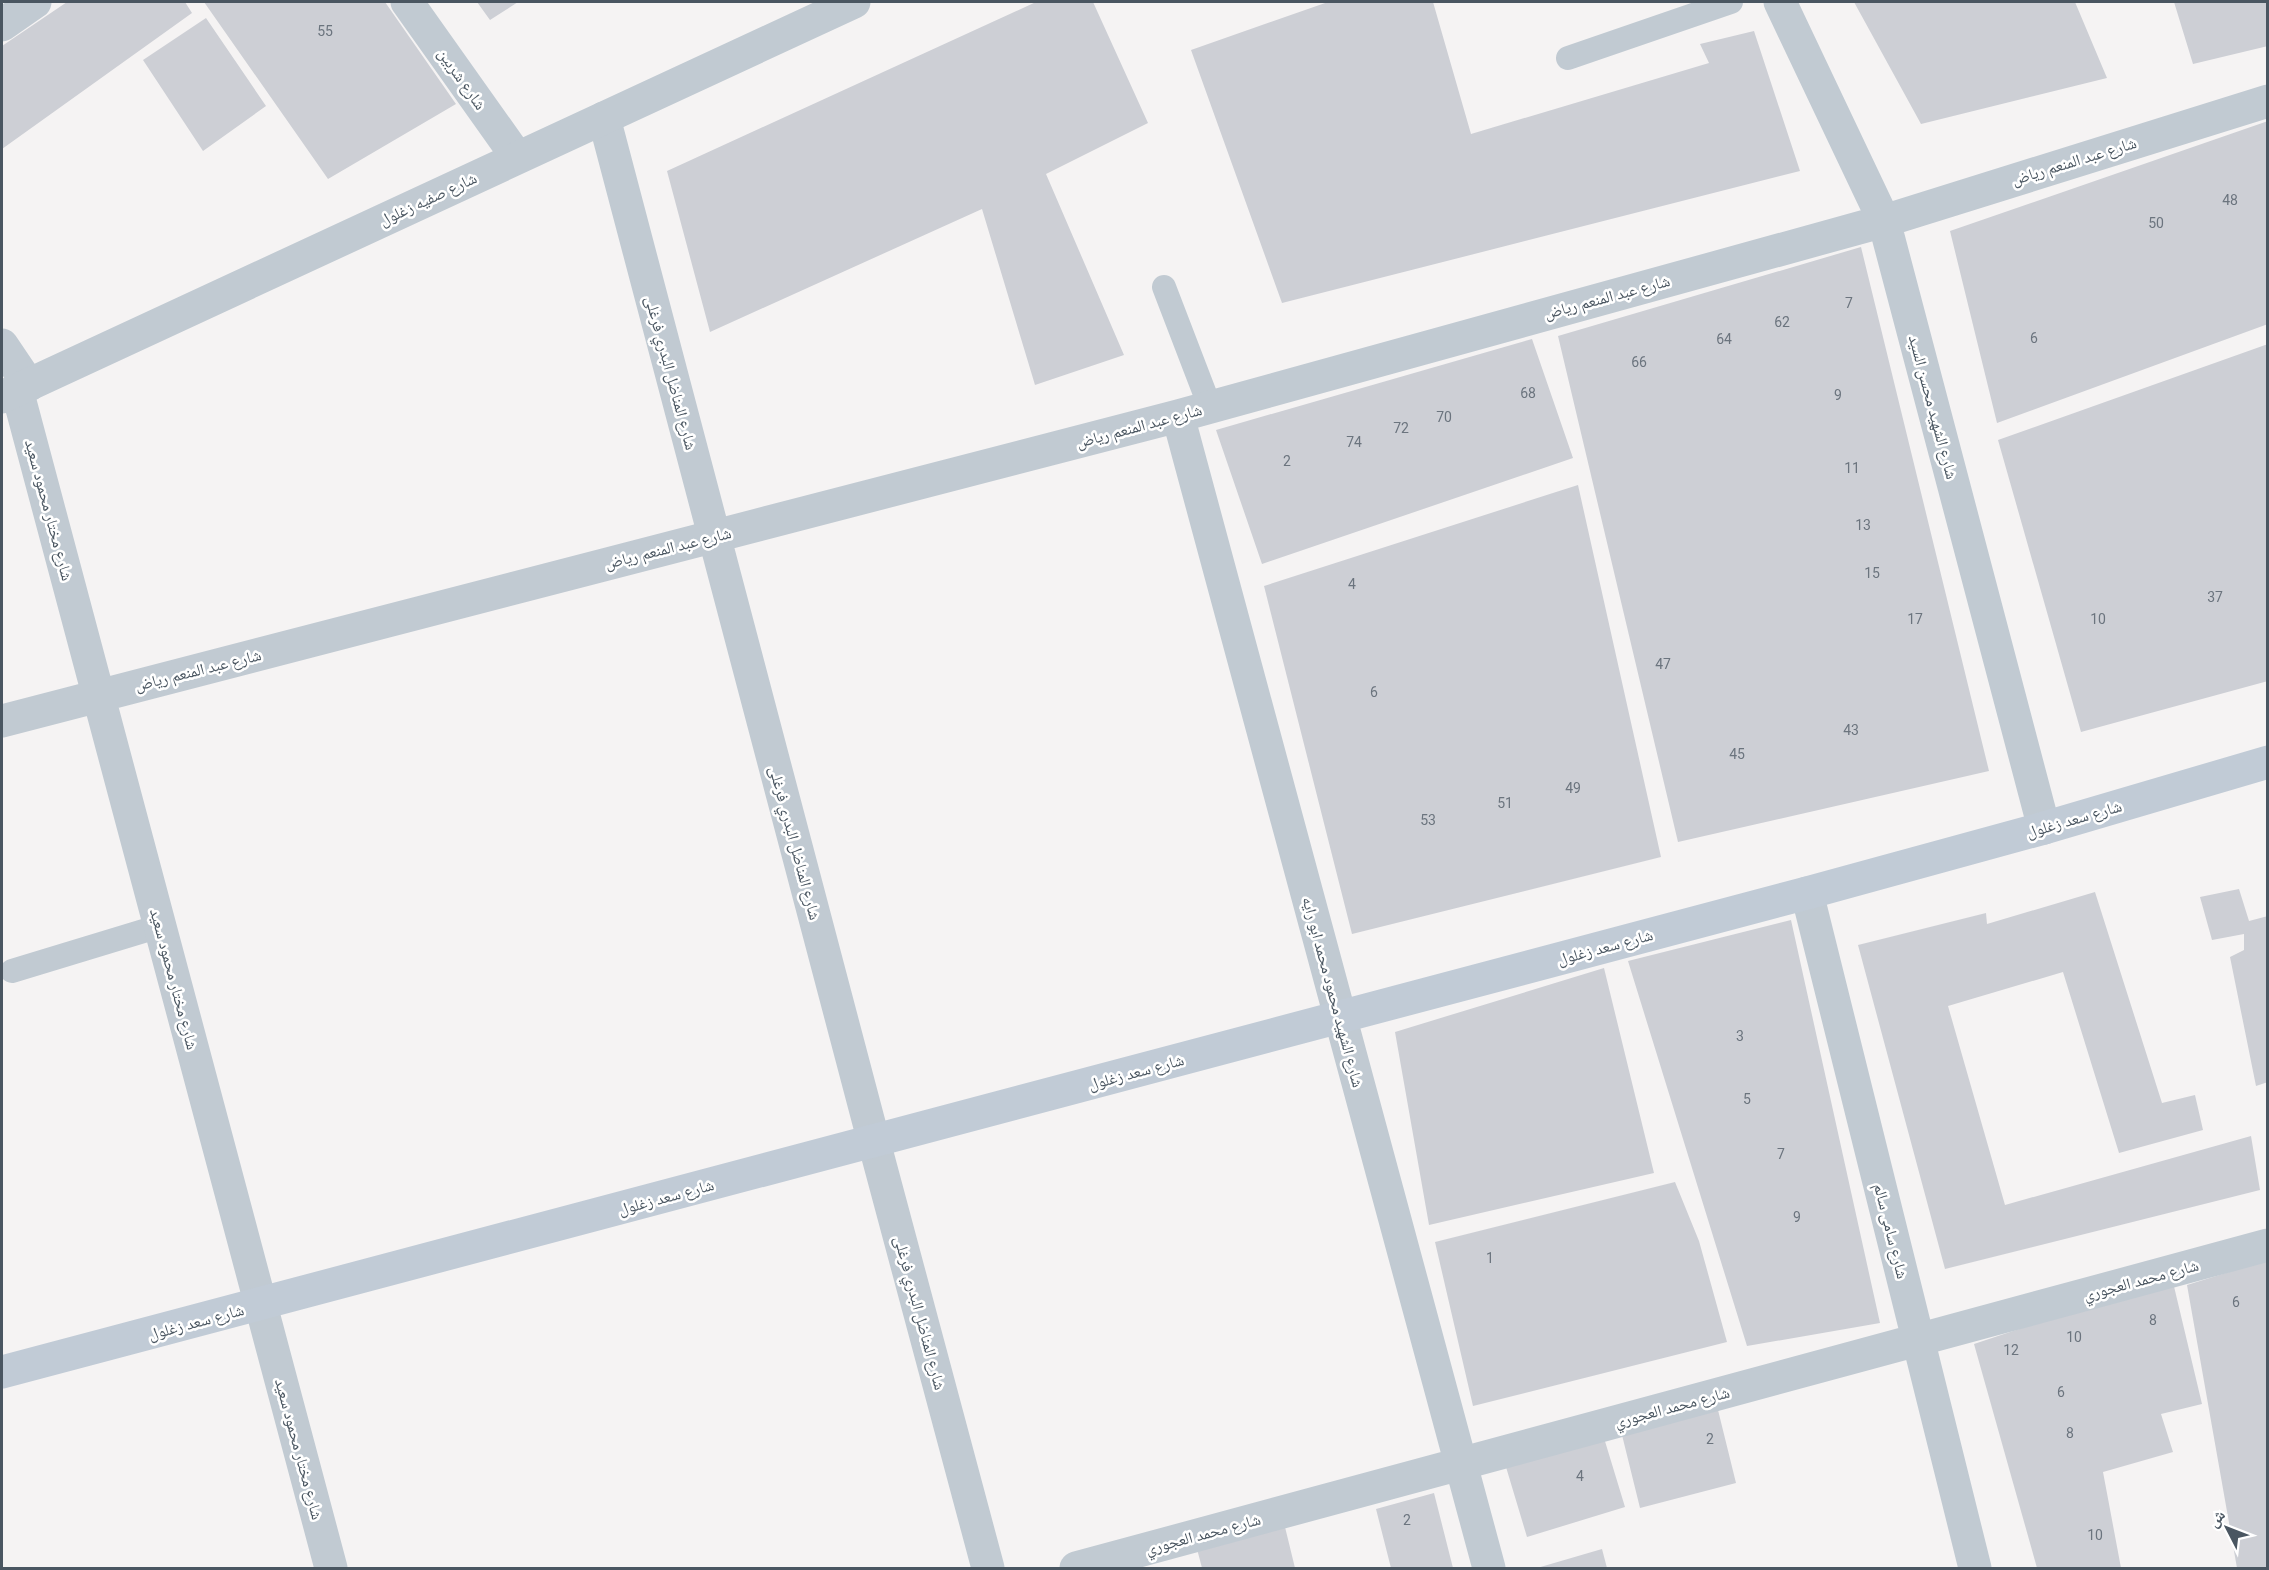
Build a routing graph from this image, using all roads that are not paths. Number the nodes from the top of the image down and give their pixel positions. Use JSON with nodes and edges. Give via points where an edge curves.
{"nodes":[{"id":1,"x":35,"y":2,"type":"edge"},
{"id":2,"x":407,"y":2,"type":"edge"},
{"id":3,"x":854,"y":2,"type":"edge"},
{"id":4,"x":1731,"y":2,"type":"edge"},
{"id":5,"x":1780,"y":2,"type":"edge"},
{"id":6,"x":2,"y":25,"type":"edge"},
{"id":7,"x":1568,"y":58,"type":"dead end"},
{"id":8,"x":2268,"y":100,"type":"edge"},
{"id":9,"x":604,"y":118,"type":"junction"},
{"id":10,"x":517,"y":158,"type":"junction"},
{"id":11,"x":1884,"y":221,"type":"junction"},
{"id":12,"x":1164,"y":287,"type":"dead end"},
{"id":13,"x":2,"y":345,"type":"edge"},
{"id":14,"x":16,"y":391,"type":"edge"},
{"id":15,"x":1210,"y":407,"type":"junction"},
{"id":16,"x":1178,"y":416,"type":"junction"},
{"id":17,"x":713,"y":537,"type":"junction"},
{"id":18,"x":98,"y":695,"type":"junction"},
{"id":19,"x":2,"y":721,"type":"edge"},
{"id":20,"x":2268,"y":762,"type":"edge"},
{"id":21,"x":2044,"y":828,"type":"junction"},
{"id":22,"x":1807,"y":893,"type":"junction"},
{"id":23,"x":160,"y":926,"type":"junction"},
{"id":24,"x":12,"y":971,"type":"dead end"},
{"id":25,"x":1340,"y":1017,"type":"junction"},
{"id":26,"x":874,"y":1142,"type":"junction"},
{"id":27,"x":2268,"y":1245,"type":"edge"},
{"id":28,"x":261,"y":1305,"type":"junction"},
{"id":29,"x":1918,"y":1340,"type":"junction"},
{"id":30,"x":2,"y":1372,"type":"edge"},
{"id":31,"x":1461,"y":1464,"type":"junction"},
{"id":32,"x":331,"y":1569,"type":"edge"},
{"id":33,"x":988,"y":1569,"type":"edge"},
{"id":34,"x":1076,"y":1569,"type":"edge"},
{"id":35,"x":1489,"y":1569,"type":"edge"},
{"id":36,"x":1975,"y":1569,"type":"edge"}],
"edges":[{"from":1,"to":6,"type":"street"},
{"from":2,"to":10,"type":"street","name":"شارع شربين"},
{"from":3,"to":9,"type":"street","name":"شارع صفيه زغلول"},
{"from":4,"to":7,"type":"lane"},
{"from":5,"to":11,"type":"street","name":"شارع الشهيد محسن السيد"},
{"from":8,"to":11,"type":"street","name":"شارع عبد المنعم رياض"},
{"from":9,"to":10,"type":"street","name":"شارع صفيه زغلول"},
{"from":9,"to":17,"type":"street","name":"شارع المناضل البدري فرغلى"},
{"from":10,"to":14,"type":"street","name":"شارع صفيه زغلول"},
{"from":11,"to":15,"type":"street","name":"شارع عبد المنعم رياض"},
{"from":11,"to":21,"type":"street","name":"شارع الشهيد محسن السيد"},
{"from":12,"to":15,"type":"lane"},
{"from":13,"to":14,"type":"street","name":"شارع مختار محمود سعيد"},
{"from":14,"to":18,"type":"street","name":"شارع مختار محمود سعيد"},
{"from":15,"to":16,"type":"street","name":"شارع عبد المنعم رياض"},
{"from":16,"to":17,"type":"street","name":"شارع عبد المنعم رياض"},
{"from":16,"to":25,"type":"street","name":"شارع الشهيد محمود محمد ابو رايه"},
{"from":17,"to":18,"type":"street","name":"شارع عبد المنعم رياض"},
{"from":17,"to":26,"type":"street","name":"شارع المناضل البدري فرغلى"},
{"from":18,"to":19,"type":"street","name":"شارع عبد المنعم رياض"},
{"from":18,"to":23,"type":"street","name":"شارع مختار محمود سعيد"},
{"from":20,"to":21,"type":"main road","name":"شارع سعد زغلول"},
{"from":21,"to":22,"type":"main road","name":"شارع سعد زغلول"},
{"from":22,"to":25,"type":"main road","name":"شارع سعد زغلول"},
{"from":22,"to":29,"type":"street","name":"شارع سامى سالم"},
{"from":23,"to":24,"type":"lane"},
{"from":23,"to":28,"type":"street","name":"شارع مختار محمود سعيد"},
{"from":25,"to":26,"type":"main road","name":"شارع سعد زغلول"},
{"from":25,"to":31,"type":"street","name":"شارع الشهيد محمود محمد ابو رايه"},
{"from":26,"to":28,"type":"main road","name":"شارع سعد زغلول"},
{"from":26,"to":33,"type":"street","name":"شارع المناضل البدري فرغلى"},
{"from":27,"to":29,"type":"street","name":"شارع محمد العجوري"},
{"from":28,"to":30,"type":"main road","name":"شارع سعد زغلول"},
{"from":28,"to":32,"type":"street","name":"شارع مختار محمود سعيد"},
{"from":29,"to":31,"type":"street","name":"شارع محمد العجوري"},
{"from":29,"to":36,"type":"street","name":"شارع سامى سالم"},
{"from":31,"to":34,"type":"street","name":"شارع محمد العجوري"},
{"from":31,"to":35,"type":"street","name":"شارع الشهيد محمود محمد ابو رايه"}]}
